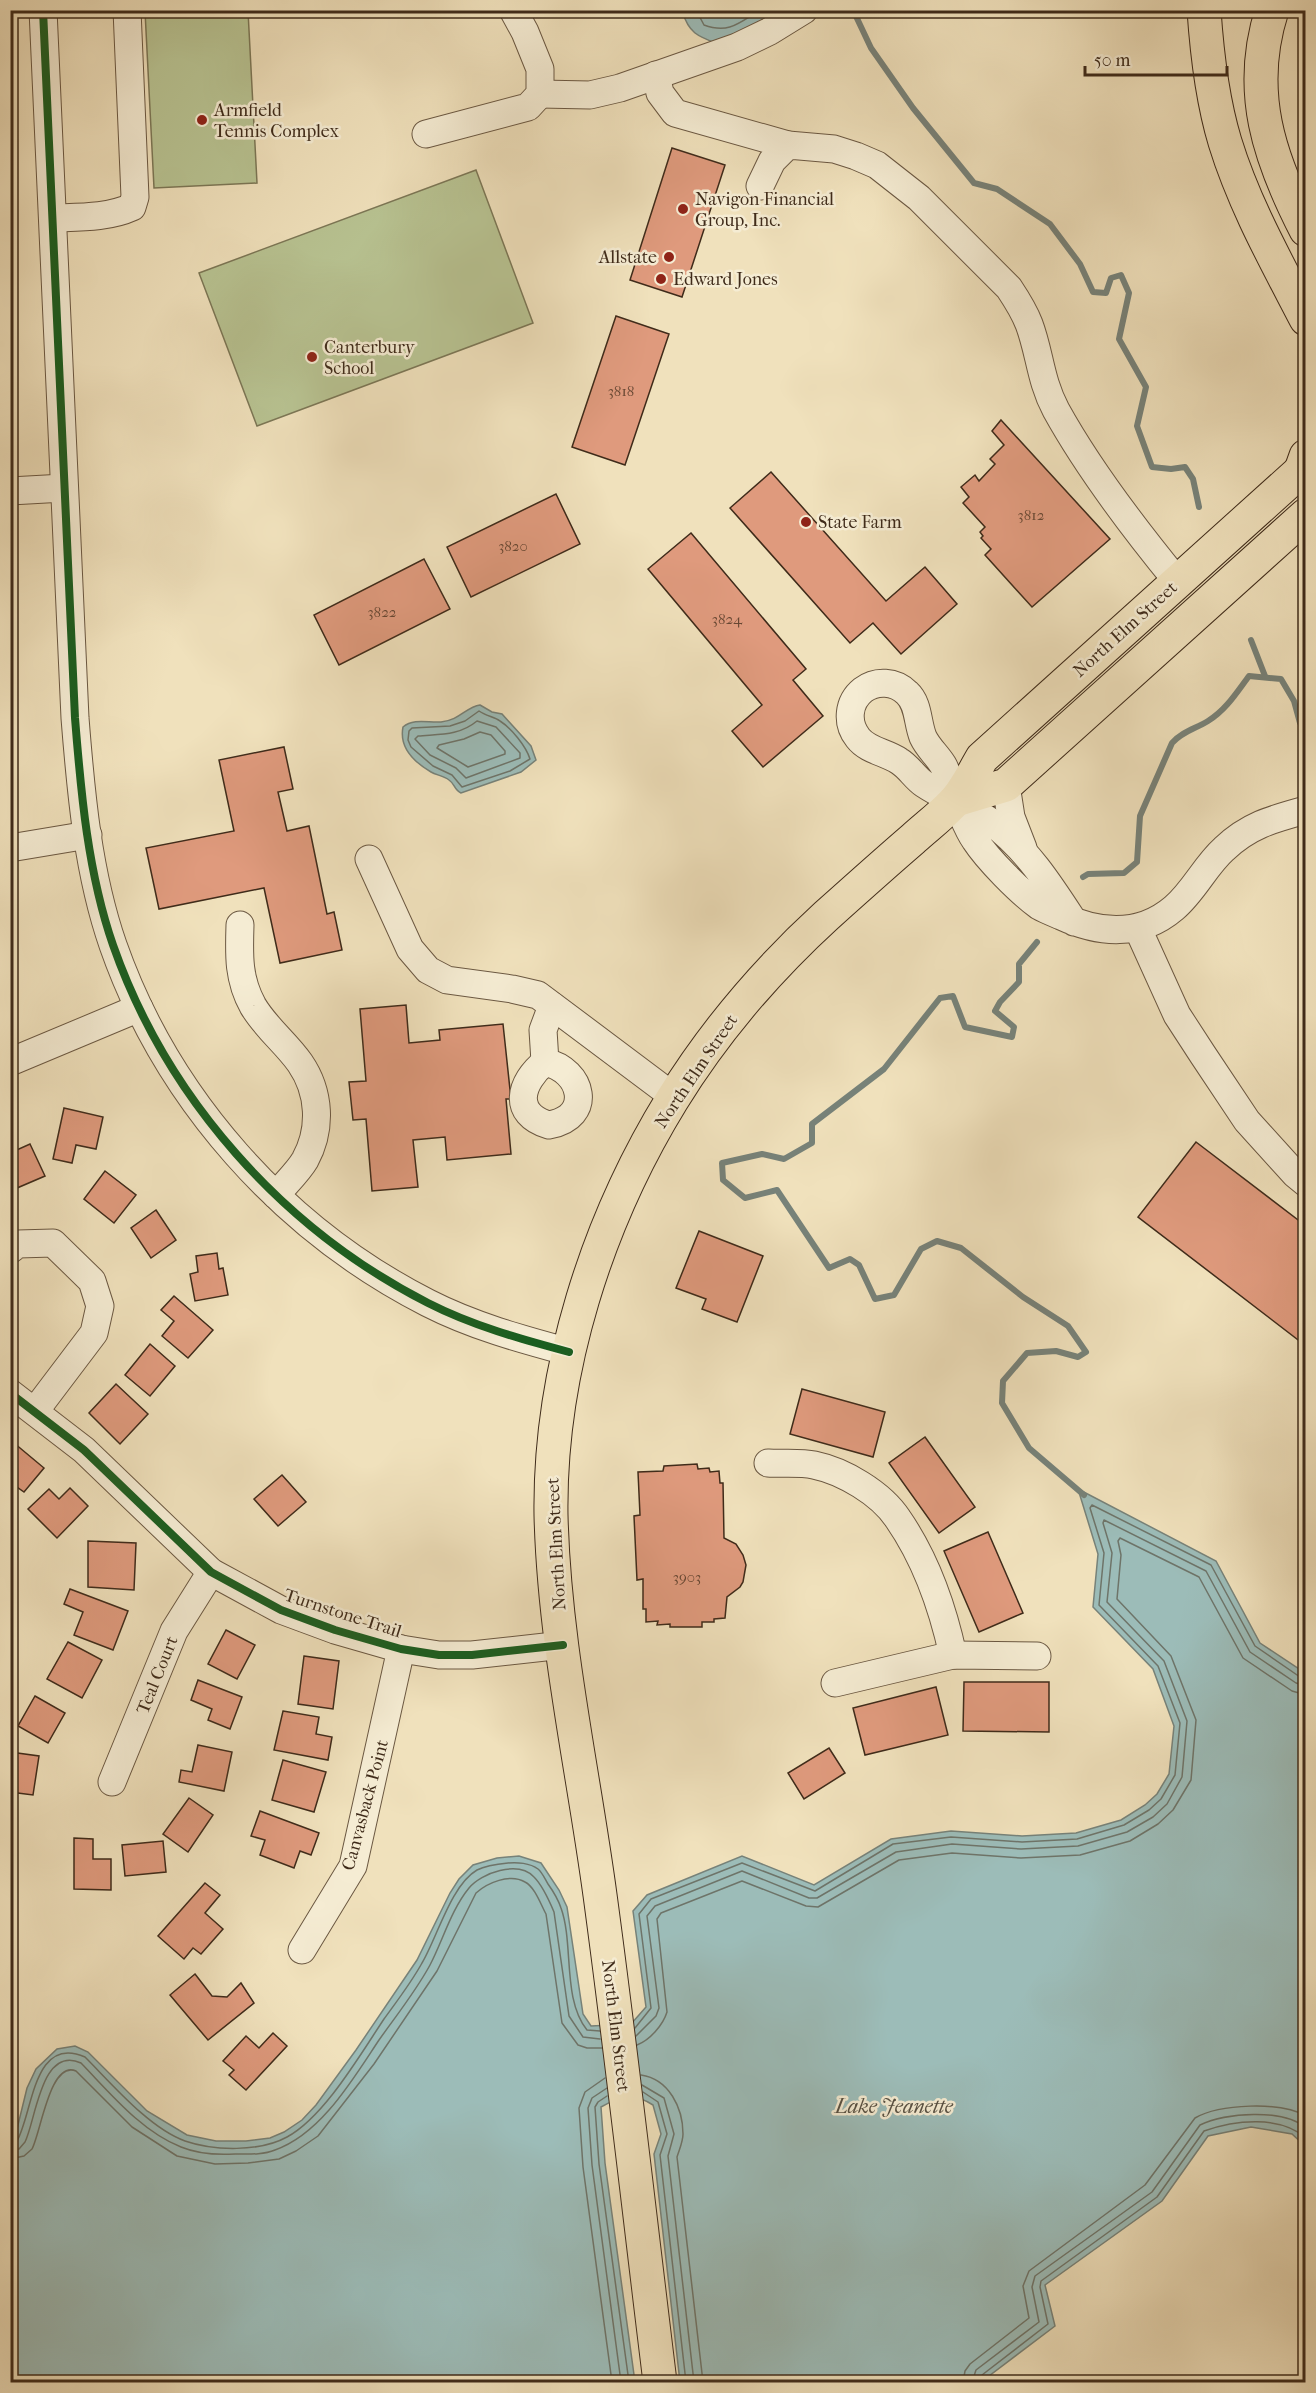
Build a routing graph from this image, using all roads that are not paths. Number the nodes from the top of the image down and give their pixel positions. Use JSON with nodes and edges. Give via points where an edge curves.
{"nodes":[{"id":1,"x":43,"y":10,"type":"edge"},
{"id":2,"x":127,"y":10,"type":"edge"},
{"id":3,"x":513,"y":10,"type":"edge"},
{"id":4,"x":804,"y":10,"type":"edge"},
{"id":5,"x":1203,"y":10,"type":"edge"},
{"id":6,"x":1272,"y":10,"type":"edge"},
{"id":7,"x":656,"y":75,"type":"junction"},
{"id":8,"x":540,"y":94,"type":"junction"},
{"id":9,"x":426,"y":134,"type":"dead end"},
{"id":10,"x":788,"y":145,"type":"junction"},
{"id":11,"x":760,"y":186,"type":"dead end"},
{"id":12,"x":52,"y":218,"type":"junction"},
{"id":13,"x":1305,"y":230,"type":"edge"},
{"id":14,"x":1305,"y":318,"type":"edge"},
{"id":15,"x":1304,"y":464,"type":"edge"},
{"id":16,"x":64,"y":488,"type":"junction"},
{"id":17,"x":10,"y":491,"type":"edge"},
{"id":18,"x":1305,"y":515,"type":"edge"},
{"id":19,"x":1177,"y":581,"type":"junction"},
{"id":20,"x":1006,"y":785,"type":"junction"},
{"id":21,"x":956,"y":800,"type":"junction"},
{"id":22,"x":1305,"y":810,"type":"edge"},
{"id":23,"x":88,"y":835,"type":"junction"},
{"id":24,"x":10,"y":848,"type":"edge"},
{"id":25,"x":1025,"y":852,"type":"junction"},
{"id":26,"x":369,"y":859,"type":"dead end"},
{"id":27,"x":1074,"y":922,"type":"junction"},
{"id":28,"x":240,"y":925,"type":"dead end"},
{"id":29,"x":1138,"y":929,"type":"junction"},
{"id":30,"x":552,"y":1006,"type":"junction"},
{"id":31,"x":139,"y":1008,"type":"junction"},
{"id":32,"x":10,"y":1062,"type":"edge"},
{"id":33,"x":545,"y":1062,"type":"dead end"},
{"id":34,"x":674,"y":1097,"type":"junction"},
{"id":35,"x":1305,"y":1183,"type":"edge"},
{"id":36,"x":276,"y":1195,"type":"junction"},
{"id":37,"x":10,"y":1250,"type":"edge"},
{"id":38,"x":569,"y":1352,"type":"junction"},
{"id":39,"x":10,"y":1393,"type":"edge"},
{"id":40,"x":35,"y":1411,"type":"junction"},
{"id":41,"x":768,"y":1463,"type":"dead end"},
{"id":42,"x":211,"y":1572,"type":"junction"},
{"id":43,"x":563,"y":1645,"type":"junction"},
{"id":44,"x":401,"y":1649,"type":"junction"},
{"id":45,"x":953,"y":1655,"type":"junction"},
{"id":46,"x":1037,"y":1656,"type":"dead end"},
{"id":47,"x":835,"y":1683,"type":"dead end"},
{"id":48,"x":112,"y":1782,"type":"dead end"},
{"id":49,"x":302,"y":1950,"type":"dead end"},
{"id":50,"x":660,"y":2382,"type":"edge"}],
"edges":[{"from":1,"to":12,"type":"street"},
{"from":2,"to":12,"type":"street","via":[[135,198],[132,207],[96,216]]},
{"from":3,"to":8,"type":"street","via":[[540,69]]},
{"from":4,"to":7,"type":"street","via":[[737,47]]},
{"from":5,"to":14,"type":"main road","via":[[1210,76],[1225,142],[1249,205]]},
{"from":6,"to":13,"type":"main road","via":[[1261,59],[1262,114],[1274,159]]},
{"from":7,"to":8,"type":"street","via":[[590,95]]},
{"from":7,"to":10,"type":"street","via":[[660,93],[675,113]]},
{"from":8,"to":9,"type":"street","via":[[528,107]]},
{"from":10,"to":11,"type":"street","via":[[772,160]]},
{"from":10,"to":19,"type":"street","via":[[834,149],[877,165],[919,198],[1009,288],[1030,326],[1043,382],[1056,410],[1088,461]]},
{"from":12,"to":16,"type":"street"},
{"from":15,"to":19,"type":"main road","name":"North Elm Street"},
{"from":16,"to":17,"type":"street"},
{"from":16,"to":23,"type":"street","via":[[75,718]]},
{"from":18,"to":20,"type":"main road","name":"North Elm Street"},
{"from":19,"to":21,"type":"main road","name":"North Elm Street","via":[[982,758]]},
{"from":20,"to":21,"type":"main road","name":"North Elm Street"},
{"from":20,"to":25,"type":"street","via":[[1011,817]]},
{"from":21,"to":21,"type":"street","via":[[943,765],[922,735],[912,698],[890,683],[864,689],[850,711],[856,736],[869,747],[902,762],[922,783]]},
{"from":21,"to":25,"type":"street","via":[[993,824]]},
{"from":21,"to":27,"type":"street","via":[[975,840],[1016,885],[1040,907]]},
{"from":21,"to":34,"type":"main road","name":"North Elm Street","via":[[784,957],[718,1034]]},
{"from":22,"to":29,"type":"street","via":[[1260,823],[1241,836],[1223,849],[1175,907]]},
{"from":23,"to":24,"type":"street"},
{"from":23,"to":31,"type":"street","via":[[112,944]]},
{"from":25,"to":27,"type":"street"},
{"from":26,"to":30,"type":"street","via":[[410,949],[428,970],[447,980],[538,995]]},
{"from":27,"to":29,"type":"street","via":[[1117,931]]},
{"from":28,"to":36,"type":"street","via":[[239,968],[252,1005],[300,1064],[317,1099],[315,1134],[305,1161]]},
{"from":29,"to":35,"type":"street","via":[[1178,1016],[1203,1055],[1247,1121]]},
{"from":30,"to":33,"type":"street","via":[[543,1030]]},
{"from":30,"to":34,"type":"street"},
{"from":31,"to":32,"type":"street"},
{"from":31,"to":36,"type":"street","via":[[184,1088],[249,1169]]},
{"from":34,"to":38,"type":"main road","name":"North Elm Street","via":[[636,1167],[606,1236]]},
{"from":36,"to":38,"type":"street","via":[[334,1245],[429,1304],[511,1336]]},
{"from":37,"to":40,"type":"street","via":[[18,1244],[53,1243],[92,1281],[100,1306],[94,1333]]},
{"from":38,"to":43,"type":"main road","name":"North Elm Street","via":[[556,1437],[551,1512]]},
{"from":39,"to":40,"type":"street","name":"Turnstone Trail"},
{"from":40,"to":42,"type":"street","name":"Turnstone Trail","via":[[84,1450]]},
{"from":41,"to":45,"type":"street","via":[[814,1465],[862,1484],[897,1517],[945,1618]]},
{"from":42,"to":44,"type":"street","name":"Turnstone Trail","via":[[281,1611]]},
{"from":42,"to":48,"type":"street","name":"Teal Court","via":[[174,1631]]},
{"from":43,"to":44,"type":"street","name":"Turnstone Trail","via":[[472,1655]]},
{"from":43,"to":50,"type":"main road","name":"North Elm Street","via":[[600,1893]]},
{"from":44,"to":49,"type":"street","name":"Canvasback Point","via":[[353,1866]]},
{"from":45,"to":46,"type":"street"},
{"from":45,"to":47,"type":"street"}]}
